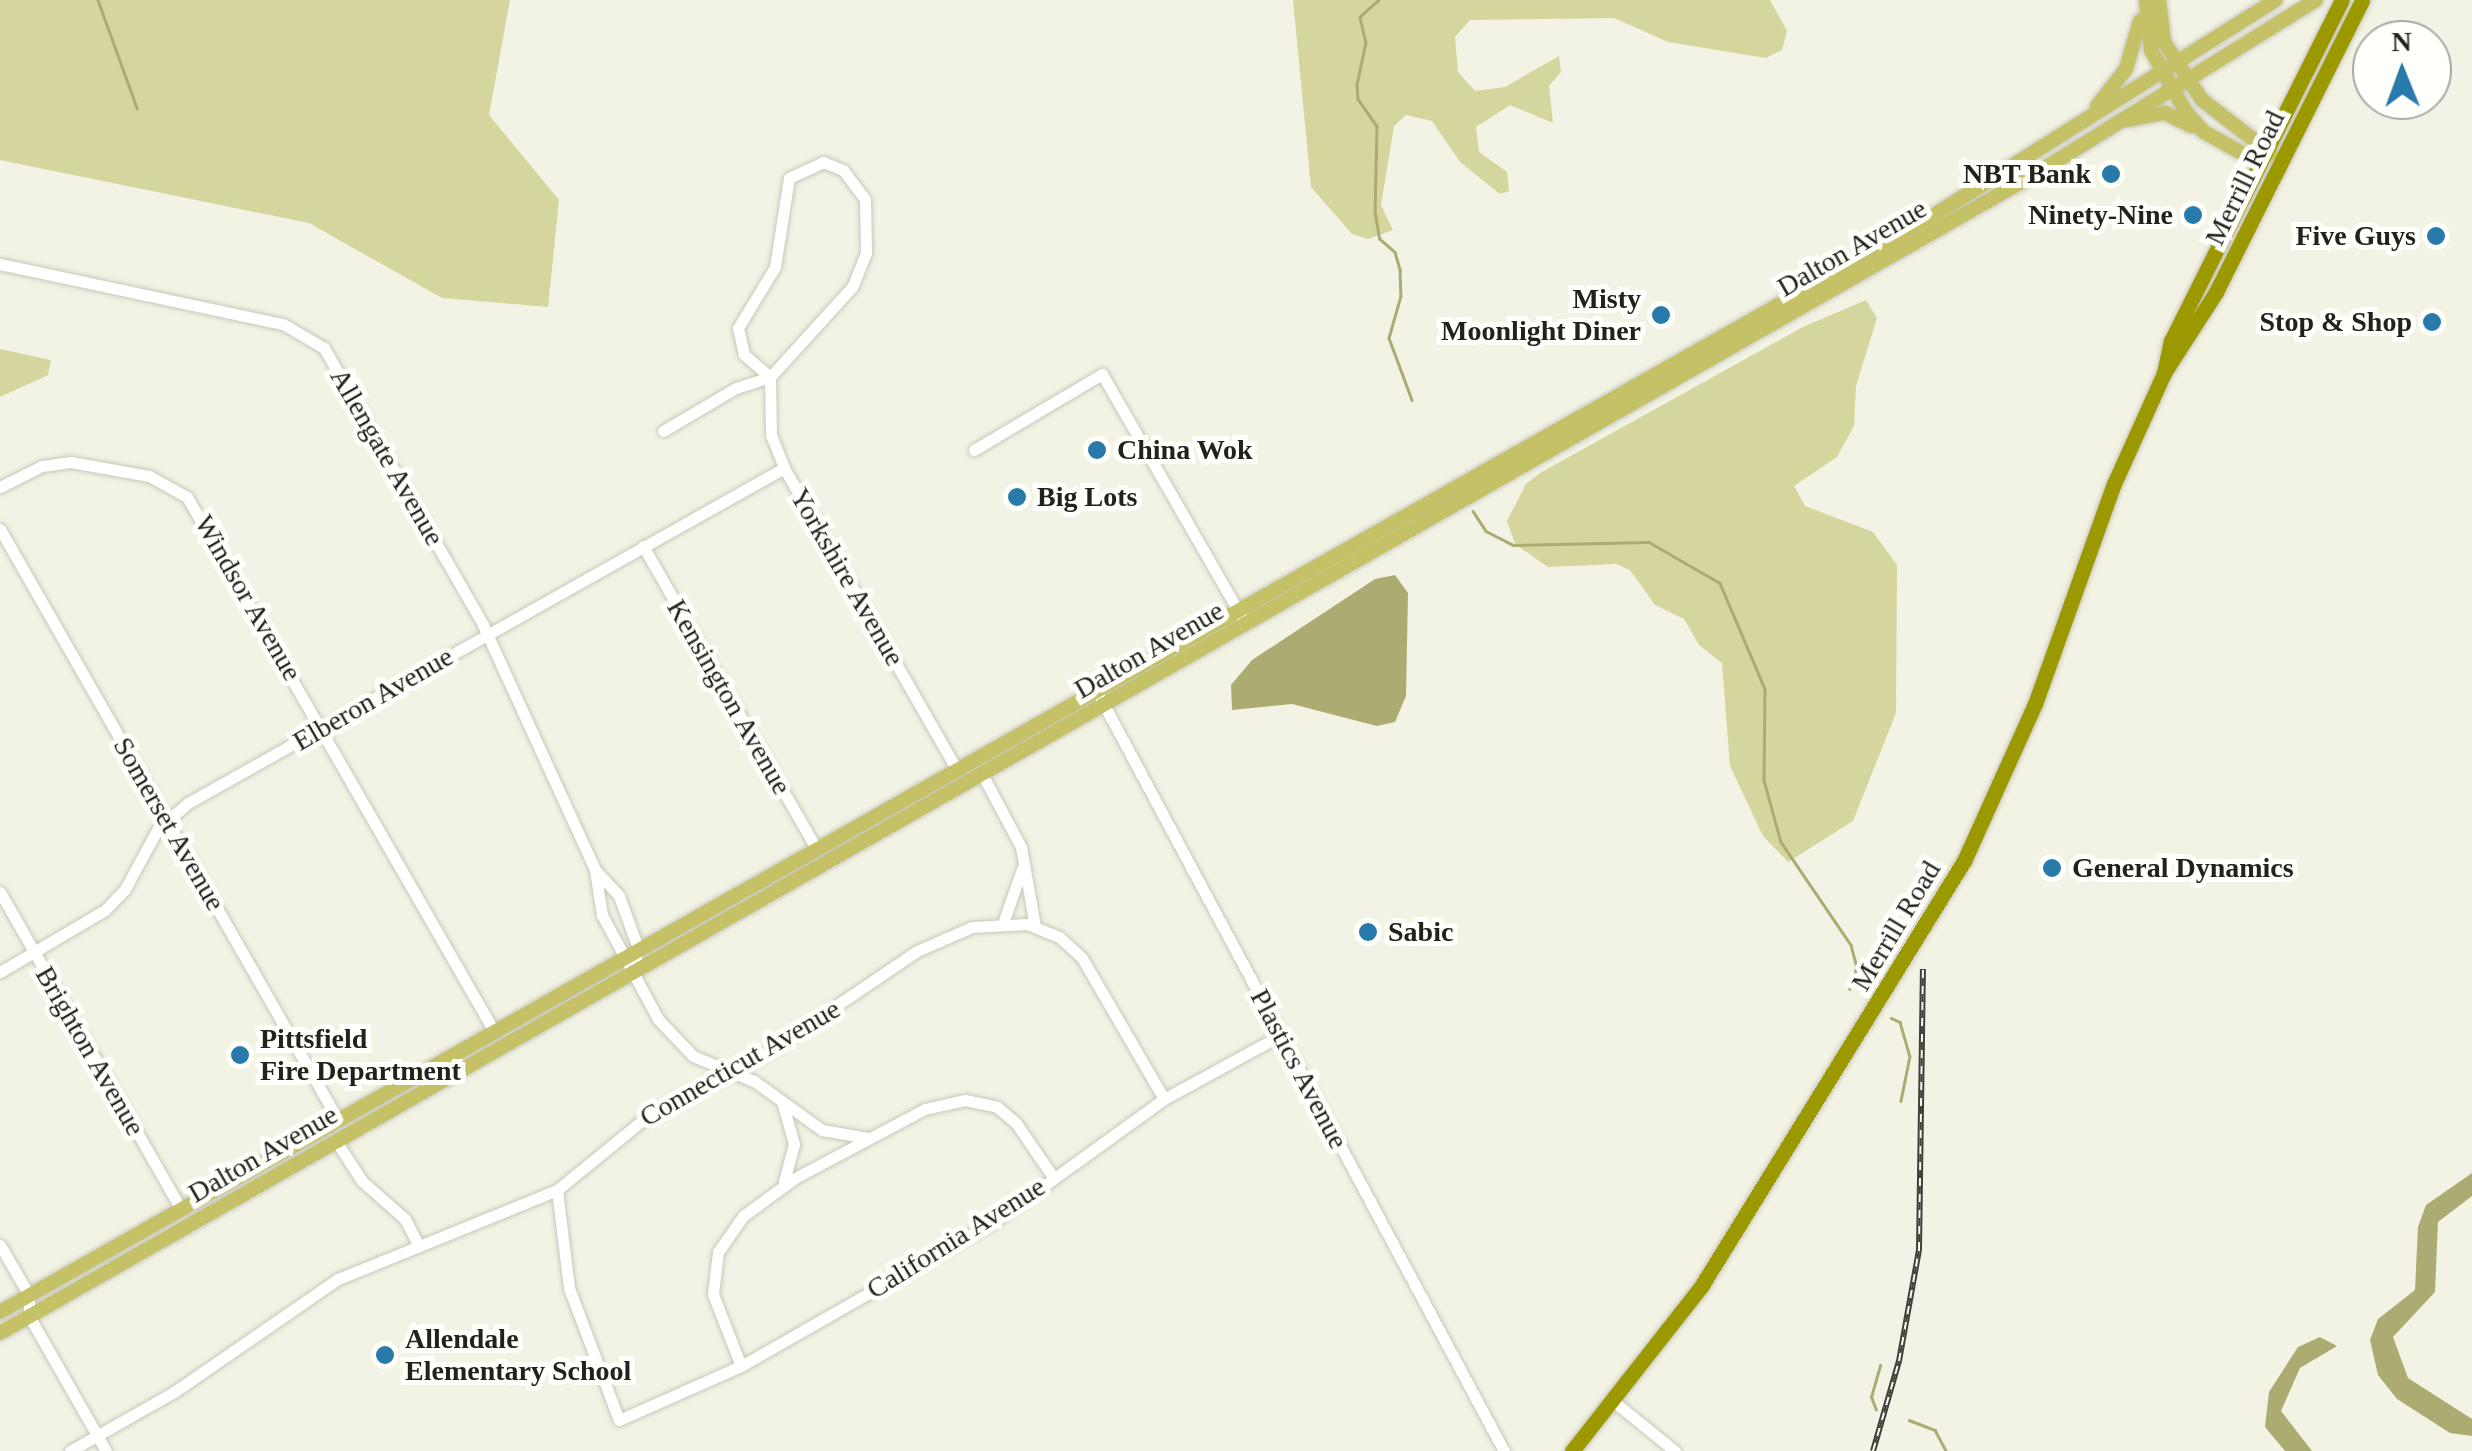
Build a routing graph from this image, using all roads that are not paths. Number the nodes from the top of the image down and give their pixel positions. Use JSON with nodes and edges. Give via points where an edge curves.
{"nodes":[{"id":1,"x":2145,"y":0,"type":"edge"},
{"id":2,"x":2159,"y":0,"type":"edge"},
{"id":3,"x":2276,"y":0,"type":"edge"},
{"id":4,"x":2316,"y":0,"type":"edge"},
{"id":5,"x":2342,"y":0,"type":"edge"},
{"id":6,"x":2362,"y":0,"type":"edge"},
{"id":7,"x":2177,"y":62,"type":"junction"},
{"id":8,"x":2162,"y":71,"type":"junction"},
{"id":9,"x":2188,"y":78,"type":"junction"},
{"id":10,"x":2171,"y":88,"type":"junction"},
{"id":11,"x":2077,"y":125,"type":"junction"},
{"id":12,"x":2108,"y":127,"type":"junction"},
{"id":13,"x":2216,"y":139,"type":"junction"},
{"id":14,"x":2263,"y":156,"type":"junction"},
{"id":15,"x":2278,"y":166,"type":"junction"},
{"id":16,"x":1929,"y":226,"type":"junction"},
{"id":17,"x":1905,"y":240,"type":"junction"},
{"id":18,"x":0,"y":264,"type":"edge"},
{"id":19,"x":2164,"y":374,"type":"junction"},
{"id":20,"x":770,"y":377,"type":"junction"},
{"id":21,"x":663,"y":430,"type":"dead end"},
{"id":22,"x":974,"y":450,"type":"dead end"},
{"id":23,"x":784,"y":468,"type":"junction"},
{"id":24,"x":0,"y":487,"type":"edge"},
{"id":25,"x":0,"y":528,"type":"edge"},
{"id":26,"x":643,"y":546,"type":"junction"},
{"id":27,"x":1236,"y":608,"type":"junction"},
{"id":28,"x":1246,"y":624,"type":"junction"},
{"id":29,"x":488,"y":634,"type":"junction"},
{"id":30,"x":1095,"y":688,"type":"junction"},
{"id":31,"x":1104,"y":704,"type":"junction"},
{"id":32,"x":322,"y":728,"type":"junction"},
{"id":33,"x":956,"y":768,"type":"junction"},
{"id":34,"x":982,"y":774,"type":"junction"},
{"id":35,"x":167,"y":820,"type":"junction"},
{"id":36,"x":816,"y":848,"type":"junction"},
{"id":37,"x":1022,"y":854,"type":"junction"},
{"id":38,"x":595,"y":870,"type":"junction"},
{"id":39,"x":0,"y":892,"type":"edge"},
{"id":40,"x":1003,"y":923,"type":"junction"},
{"id":41,"x":1034,"y":926,"type":"junction"},
{"id":42,"x":638,"y":948,"type":"junction"},
{"id":43,"x":34,"y":952,"type":"junction"},
{"id":44,"x":624,"y":956,"type":"junction"},
{"id":45,"x":0,"y":972,"type":"edge"},
{"id":46,"x":632,"y":972,"type":"junction"},
{"id":47,"x":494,"y":1030,"type":"junction"},
{"id":48,"x":1281,"y":1034,"type":"junction"},
{"id":49,"x":728,"y":1073,"type":"junction"},
{"id":50,"x":779,"y":1098,"type":"junction"},
{"id":51,"x":1164,"y":1099,"type":"junction"},
{"id":52,"x":338,"y":1120,"type":"junction"},
{"id":53,"x":869,"y":1138,"type":"junction"},
{"id":54,"x":336,"y":1141,"type":"junction"},
{"id":55,"x":1054,"y":1178,"type":"junction"},
{"id":56,"x":778,"y":1189,"type":"junction"},
{"id":57,"x":557,"y":1190,"type":"junction"},
{"id":58,"x":181,"y":1209,"type":"junction"},
{"id":59,"x":417,"y":1243,"type":"junction"},
{"id":60,"x":0,"y":1246,"type":"edge"},
{"id":61,"x":28,"y":1295,"type":"junction"},
{"id":62,"x":0,"y":1312,"type":"edge"},
{"id":63,"x":29,"y":1316,"type":"junction"},
{"id":64,"x":0,"y":1333,"type":"edge"},
{"id":65,"x":741,"y":1366,"type":"junction"},
{"id":66,"x":1613,"y":1402,"type":"junction"},
{"id":67,"x":97,"y":1436,"type":"junction"},
{"id":68,"x":70,"y":1451,"type":"edge"},
{"id":69,"x":106,"y":1451,"type":"edge"},
{"id":70,"x":1504,"y":1451,"type":"edge"},
{"id":71,"x":1572,"y":1451,"type":"edge"},
{"id":72,"x":1675,"y":1451,"type":"edge"}],
"edges":[{"from":1,"to":8,"type":"main road","via":[[2148,37]]},
{"from":1,"to":11,"type":"main road","via":[[2126,70]]},
{"from":2,"to":7,"type":"main road","via":[[2161,32]]},
{"from":3,"to":7,"type":"main road","name":"Dalton Avenue"},
{"from":4,"to":9,"type":"main road","name":"Dalton Avenue"},
{"from":5,"to":14,"type":"highway","name":"Merrill Road"},
{"from":6,"to":15,"type":"highway","name":"Merrill Road"},
{"from":7,"to":8,"type":"main road","name":"Dalton Avenue"},
{"from":7,"to":9,"type":"main road"},
{"from":8,"to":10,"type":"main road"},
{"from":8,"to":11,"type":"main road","name":"Dalton Avenue"},
{"from":9,"to":10,"type":"main road","name":"Dalton Avenue"},
{"from":9,"to":14,"type":"main road","via":[[2217,118]]},
{"from":10,"to":12,"type":"main road","name":"Dalton Avenue"},
{"from":10,"to":13,"type":"main road","via":[[2194,123]]},
{"from":11,"to":16,"type":"main road","name":"Dalton Avenue"},
{"from":12,"to":13,"type":"main road","via":[[2165,113]]},
{"from":12,"to":16,"type":"main road","name":"Dalton Avenue"},
{"from":13,"to":14,"type":"main road"},
{"from":14,"to":15,"type":"main road"},
{"from":14,"to":19,"type":"highway","name":"Merrill Road","via":[[2170,341]]},
{"from":15,"to":19,"type":"highway","name":"Merrill Road","via":[[2186,348]]},
{"from":16,"to":17,"type":"main road","name":"Dalton Avenue"},
{"from":17,"to":27,"type":"main road","name":"Dalton Avenue"},
{"from":17,"to":28,"type":"main road","name":"Dalton Avenue"},
{"from":18,"to":29,"type":"street","name":"Allengate Avenue","via":[[283,324],[314,340],[340,372]]},
{"from":19,"to":66,"type":"highway","name":"Merrill Road","via":[[2107,499],[2024,732],[1957,874],[1724,1252]]},
{"from":20,"to":20,"type":"street","via":[[852,288],[866,253],[870,217],[858,183],[823,162],[789,178],[776,267],[738,328],[744,354]]},
{"from":20,"to":21,"type":"street","via":[[736,388]]},
{"from":20,"to":23,"type":"street","name":"Yorkshire Avenue","via":[[768,414]]},
{"from":22,"to":27,"type":"street","via":[[1102,374]]},
{"from":23,"to":26,"type":"street","name":"Elberon Avenue"},
{"from":23,"to":33,"type":"street","name":"Yorkshire Avenue"},
{"from":24,"to":32,"type":"street","name":"Windsor Avenue","via":[[42,466],[70,462],[149,476],[176,488],[206,523]]},
{"from":25,"to":35,"type":"street","name":"Somerset Avenue"},
{"from":26,"to":29,"type":"street","name":"Elberon Avenue"},
{"from":26,"to":36,"type":"street","name":"Kensington Avenue"},
{"from":27,"to":28,"type":"street"},
{"from":27,"to":30,"type":"main road","name":"Dalton Avenue"},
{"from":28,"to":31,"type":"main road","name":"Dalton Avenue"},
{"from":29,"to":32,"type":"street","name":"Elberon Avenue"},
{"from":29,"to":38,"type":"street","name":"Allengate Avenue"},
{"from":30,"to":31,"type":"street","name":"Plastics Avenue"},
{"from":30,"to":33,"type":"main road","name":"Dalton Avenue"},
{"from":31,"to":34,"type":"main road","name":"Dalton Avenue"},
{"from":31,"to":48,"type":"street","name":"Plastics Avenue"},
{"from":32,"to":35,"type":"street","name":"Elberon Avenue"},
{"from":32,"to":47,"type":"street","name":"Windsor Avenue"},
{"from":33,"to":36,"type":"main road","name":"Dalton Avenue"},
{"from":34,"to":37,"type":"street"},
{"from":34,"to":46,"type":"main road","name":"Dalton Avenue"},
{"from":35,"to":43,"type":"street","name":"Elberon Avenue","via":[[116,900]]},
{"from":35,"to":52,"type":"street","name":"Somerset Avenue"},
{"from":36,"to":42,"type":"main road","name":"Dalton Avenue"},
{"from":37,"to":40,"type":"street","via":[[1016,897]]},
{"from":37,"to":41,"type":"street"},
{"from":38,"to":42,"type":"street","name":"Allengate Avenue","via":[[618,896]]},
{"from":38,"to":44,"type":"street","name":"Allengate Avenue","via":[[599,908]]},
{"from":39,"to":43,"type":"street","name":"Brighton Avenue"},
{"from":40,"to":41,"type":"street","name":"Connecticut Avenue"},
{"from":40,"to":49,"type":"street","name":"Connecticut Avenue","via":[[972,927],[917,952]]},
{"from":41,"to":51,"type":"street","via":[[1082,958]]},
{"from":42,"to":44,"type":"main road","name":"Dalton Avenue"},
{"from":42,"to":46,"type":"street"},
{"from":43,"to":45,"type":"street","name":"Elberon Avenue"},
{"from":43,"to":58,"type":"street","name":"Brighton Avenue"},
{"from":44,"to":46,"type":"street","name":"Allengate Avenue"},
{"from":44,"to":47,"type":"main road","name":"Dalton Avenue"},
{"from":46,"to":49,"type":"street","name":"Allengate Avenue","via":[[679,1044]]},
{"from":46,"to":54,"type":"main road","name":"Dalton Avenue"},
{"from":47,"to":52,"type":"main road","name":"Dalton Avenue"},
{"from":48,"to":51,"type":"street","name":"California Avenue"},
{"from":48,"to":70,"type":"street","name":"Plastics Avenue"},
{"from":49,"to":50,"type":"street","name":"Allengate Avenue"},
{"from":49,"to":57,"type":"street","name":"Connecticut Avenue","via":[[655,1110]]},
{"from":50,"to":53,"type":"street","name":"Allengate Avenue","via":[[822,1130]]},
{"from":50,"to":56,"type":"street","via":[[794,1144],[789,1174]]},
{"from":51,"to":55,"type":"street","name":"California Avenue"},
{"from":52,"to":58,"type":"main road","name":"Dalton Avenue"},
{"from":53,"to":55,"type":"street","via":[[947,1100],[982,1101],[1016,1123]]},
{"from":53,"to":56,"type":"street"},
{"from":54,"to":59,"type":"street","via":[[362,1180],[405,1219]]},
{"from":54,"to":63,"type":"main road","name":"Dalton Avenue"},
{"from":55,"to":65,"type":"street","name":"California Avenue","via":[[995,1221]]},
{"from":56,"to":65,"type":"street","via":[[726,1236],[714,1272],[716,1309]]},
{"from":57,"to":59,"type":"street","name":"Connecticut Avenue"},
{"from":57,"to":65,"type":"street","name":"California Avenue","via":[[569,1288],[619,1420]]},
{"from":58,"to":61,"type":"main road","name":"Dalton Avenue"},
{"from":59,"to":67,"type":"street","name":"Connecticut Avenue","via":[[338,1279],[174,1392]]},
{"from":60,"to":61,"type":"street"},
{"from":61,"to":62,"type":"main road","name":"Dalton Avenue"},
{"from":61,"to":63,"type":"street"},
{"from":63,"to":64,"type":"main road","name":"Dalton Avenue"},
{"from":63,"to":67,"type":"street"},
{"from":66,"to":71,"type":"highway","name":"Merrill Road"},
{"from":66,"to":72,"type":"street"},
{"from":67,"to":68,"type":"street","name":"Connecticut Avenue"},
{"from":67,"to":69,"type":"street"}]}
